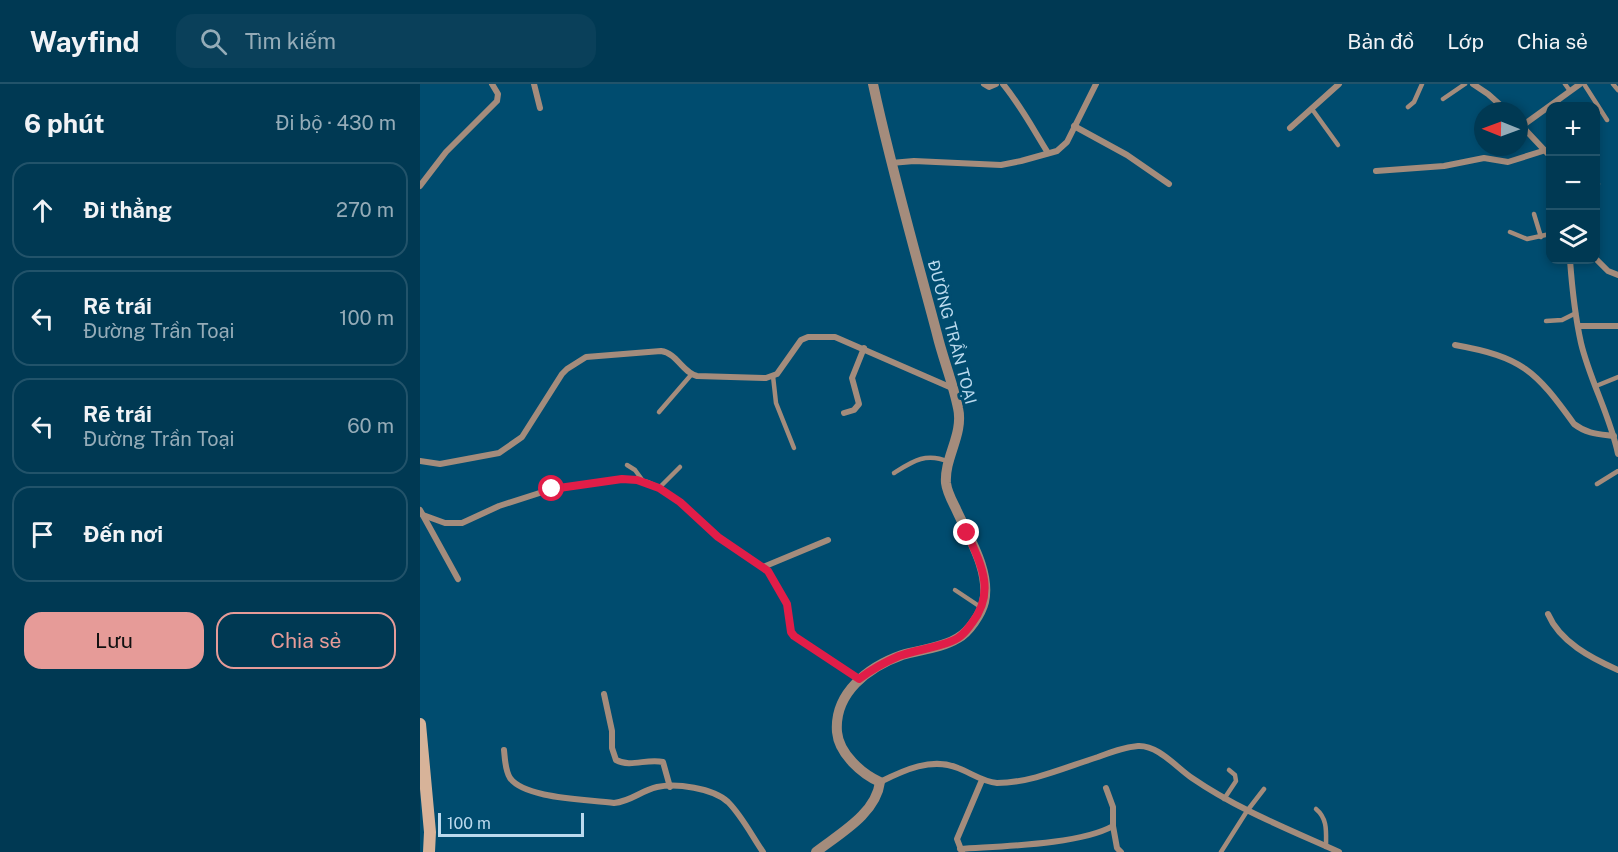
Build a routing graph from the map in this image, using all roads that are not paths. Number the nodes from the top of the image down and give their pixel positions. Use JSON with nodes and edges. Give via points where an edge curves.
{"nodes":[{"id":1,"x":492,"y":84,"type":"edge"},
{"id":2,"x":534,"y":84,"type":"edge"},
{"id":3,"x":873,"y":84,"type":"edge"},
{"id":4,"x":984,"y":84,"type":"edge"},
{"id":5,"x":996,"y":84,"type":"edge"},
{"id":6,"x":1003,"y":84,"type":"edge"},
{"id":7,"x":1096,"y":84,"type":"edge"},
{"id":8,"x":1339,"y":84,"type":"edge"},
{"id":9,"x":1422,"y":84,"type":"edge"},
{"id":10,"x":1465,"y":84,"type":"edge"},
{"id":11,"x":1473,"y":84,"type":"edge"},
{"id":12,"x":1565,"y":84,"type":"edge"},
{"id":13,"x":1582,"y":84,"type":"edge"},
{"id":14,"x":1613,"y":84,"type":"edge"},
{"id":15,"x":1618,"y":90,"type":"edge"},
{"id":16,"x":1570,"y":91,"type":"junction"},
{"id":17,"x":1443,"y":99,"type":"dead end"},
{"id":18,"x":1497,"y":102,"type":"edge"},
{"id":19,"x":1408,"y":107,"type":"dead end"},
{"id":20,"x":540,"y":108,"type":"dead end"},
{"id":21,"x":1312,"y":109,"type":"junction"},
{"id":22,"x":1528,"y":119,"type":"edge"},
{"id":23,"x":1607,"y":120,"type":"dead end"},
{"id":24,"x":1074,"y":126,"type":"junction"},
{"id":25,"x":1290,"y":128,"type":"dead end"},
{"id":26,"x":1528,"y":132,"type":"edge"},
{"id":27,"x":1338,"y":145,"type":"dead end"},
{"id":28,"x":1546,"y":151,"type":"edge"},
{"id":29,"x":1048,"y":153,"type":"junction"},
{"id":30,"x":1546,"y":153,"type":"edge"},
{"id":31,"x":891,"y":163,"type":"junction"},
{"id":32,"x":1376,"y":171,"type":"dead end"},
{"id":33,"x":1169,"y":184,"type":"dead end"},
{"id":34,"x":420,"y":186,"type":"edge"},
{"id":35,"x":1534,"y":214,"type":"dead end"},
{"id":36,"x":1510,"y":232,"type":"dead end"},
{"id":37,"x":1546,"y":236,"type":"edge"},
{"id":38,"x":1542,"y":237,"type":"junction"},
{"id":39,"x":1600,"y":263,"type":"edge"},
{"id":40,"x":1570,"y":264,"type":"edge"},
{"id":41,"x":1618,"y":275,"type":"edge"},
{"id":42,"x":1576,"y":313,"type":"junction"},
{"id":43,"x":1546,"y":321,"type":"dead end"},
{"id":44,"x":1578,"y":326,"type":"junction"},
{"id":45,"x":1618,"y":326,"type":"edge"},
{"id":46,"x":1455,"y":345,"type":"dead end"},
{"id":47,"x":864,"y":348,"type":"junction"},
{"id":48,"x":691,"y":375,"type":"junction"},
{"id":49,"x":773,"y":376,"type":"junction"},
{"id":50,"x":1618,"y":377,"type":"edge"},
{"id":51,"x":1596,"y":386,"type":"junction"},
{"id":52,"x":952,"y":388,"type":"junction"},
{"id":53,"x":659,"y":411,"type":"dead end"},
{"id":54,"x":844,"y":413,"type":"dead end"},
{"id":55,"x":1614,"y":436,"type":"junction"},
{"id":56,"x":794,"y":448,"type":"dead end"},
{"id":57,"x":1618,"y":454,"type":"edge"},
{"id":58,"x":420,"y":461,"type":"edge"},
{"id":59,"x":949,"y":462,"type":"junction"},
{"id":60,"x":627,"y":465,"type":"dead end"},
{"id":61,"x":680,"y":467,"type":"dead end"},
{"id":62,"x":1618,"y":471,"type":"edge"},
{"id":63,"x":894,"y":473,"type":"dead end"},
{"id":64,"x":643,"y":481,"type":"junction"},
{"id":65,"x":1596,"y":484,"type":"dead end"},
{"id":66,"x":659,"y":488,"type":"junction"},
{"id":67,"x":422,"y":512,"type":"edge"},
{"id":68,"x":828,"y":540,"type":"dead end"},
{"id":69,"x":763,"y":567,"type":"junction"},
{"id":70,"x":458,"y":579,"type":"dead end"},
{"id":71,"x":955,"y":590,"type":"dead end"},
{"id":72,"x":982,"y":608,"type":"junction"},
{"id":73,"x":1548,"y":614,"type":"dead end"},
{"id":74,"x":1618,"y":670,"type":"edge"},
{"id":75,"x":859,"y":679,"type":"junction"},
{"id":76,"x":604,"y":694,"type":"dead end"},
{"id":77,"x":420,"y":724,"type":"edge"},
{"id":78,"x":504,"y":750,"type":"dead end"},
{"id":79,"x":1229,"y":770,"type":"dead end"},
{"id":80,"x":982,"y":780,"type":"junction"},
{"id":81,"x":880,"y":782,"type":"junction"},
{"id":82,"x":670,"y":787,"type":"junction"},
{"id":83,"x":1106,"y":788,"type":"dead end"},
{"id":84,"x":1264,"y":789,"type":"dead end"},
{"id":85,"x":1224,"y":799,"type":"junction"},
{"id":86,"x":1316,"y":809,"type":"dead end"},
{"id":87,"x":1247,"y":811,"type":"junction"},
{"id":88,"x":1113,"y":826,"type":"junction"},
{"id":89,"x":1326,"y":847,"type":"junction"},
{"id":90,"x":961,"y":851,"type":"edge"},
{"id":91,"x":429,"y":852,"type":"edge"},
{"id":92,"x":763,"y":852,"type":"edge"},
{"id":93,"x":816,"y":852,"type":"edge"},
{"id":94,"x":1121,"y":852,"type":"edge"},
{"id":95,"x":1221,"y":852,"type":"edge"},
{"id":96,"x":1339,"y":852,"type":"edge"}],
"edges":[{"from":1,"to":34,"type":"street","via":[[497,101],[434,165]]},
{"from":2,"to":20,"type":"street"},
{"from":3,"to":31,"type":"street","name":"ĐƯỜNG TRẦN TOẠI"},
{"from":4,"to":5,"type":"street"},
{"from":6,"to":29,"type":"street","via":[[1025,112]]},
{"from":7,"to":24,"type":"street"},
{"from":8,"to":21,"type":"street"},
{"from":9,"to":19,"type":"lane"},
{"from":10,"to":17,"type":"lane"},
{"from":11,"to":18,"type":"street"},
{"from":12,"to":16,"type":"lane"},
{"from":13,"to":16,"type":"street"},
{"from":13,"to":23,"type":"lane"},
{"from":14,"to":15,"type":"lane"},
{"from":16,"to":22,"type":"street"},
{"from":21,"to":25,"type":"street"},
{"from":21,"to":27,"type":"lane"},
{"from":24,"to":29,"type":"street","via":[[1063,147]]},
{"from":24,"to":33,"type":"street"},
{"from":26,"to":28,"type":"street"},
{"from":29,"to":31,"type":"street","via":[[1001,165]]},
{"from":30,"to":32,"type":"street","via":[[1508,162],[1485,158]]},
{"from":31,"to":52,"type":"street","name":"ĐƯỜNG TRẦN TOẠI"},
{"from":35,"to":38,"type":"lane"},
{"from":36,"to":38,"type":"lane","via":[[1527,239]]},
{"from":37,"to":38,"type":"lane"},
{"from":39,"to":41,"type":"street"},
{"from":40,"to":42,"type":"street"},
{"from":42,"to":43,"type":"lane","via":[[1562,320]]},
{"from":42,"to":44,"type":"street"},
{"from":44,"to":45,"type":"street"},
{"from":44,"to":51,"type":"street"},
{"from":46,"to":55,"type":"street","via":[[1498,354],[1522,365],[1574,424],[1590,434]]},
{"from":47,"to":49,"type":"street","via":[[836,337],[801,340]]},
{"from":47,"to":52,"type":"street"},
{"from":47,"to":54,"type":"street","via":[[852,378],[859,404]]},
{"from":48,"to":49,"type":"street"},
{"from":48,"to":53,"type":"lane"},
{"from":48,"to":58,"type":"street","via":[[672,355],[661,351],[586,357],[562,374],[527,432],[499,453],[440,464]]},
{"from":49,"to":56,"type":"lane","via":[[774,396]]},
{"from":50,"to":51,"type":"lane"},
{"from":51,"to":55,"type":"street"},
{"from":52,"to":59,"type":"street","name":"ĐƯỜNG TRẦN TOẠI","via":[[960,419]]},
{"from":55,"to":57,"type":"street"},
{"from":59,"to":63,"type":"lane","via":[[921,458]]},
{"from":59,"to":72,"type":"street","name":"ĐƯỜNG TRẦN TOẠI","via":[[946,483],[984,578]]},
{"from":60,"to":64,"type":"lane"},
{"from":61,"to":66,"type":"lane"},
{"from":62,"to":65,"type":"lane"},
{"from":64,"to":66,"type":"street"},
{"from":64,"to":67,"type":"street","via":[[622,479],[552,489],[462,523],[445,523]]},
{"from":66,"to":69,"type":"street","via":[[718,537]]},
{"from":67,"to":70,"type":"street"},
{"from":68,"to":69,"type":"street"},
{"from":69,"to":75,"type":"street","via":[[787,604],[794,636]]},
{"from":71,"to":72,"type":"lane"},
{"from":72,"to":75,"type":"street","via":[[959,638],[900,656]]},
{"from":73,"to":74,"type":"street","via":[[1559,634]]},
{"from":75,"to":81,"type":"street","via":[[842,704],[837,735],[858,768]]},
{"from":76,"to":82,"type":"street","via":[[616,760],[630,764],[660,761]]},
{"from":77,"to":91,"type":"main road"},
{"from":78,"to":82,"type":"street","via":[[509,776],[534,793],[614,803],[626,802],[657,787]]},
{"from":79,"to":85,"type":"lane","via":[[1236,781]]},
{"from":80,"to":81,"type":"street","via":[[956,767],[928,765]]},
{"from":80,"to":85,"type":"street","via":[[1012,782],[1144,746]]},
{"from":80,"to":90,"type":"street","via":[[957,839]]},
{"from":81,"to":93,"type":"street","via":[[859,819]]},
{"from":82,"to":92,"type":"street","via":[[698,788],[720,797]]},
{"from":83,"to":88,"type":"street","via":[[1113,807]]},
{"from":84,"to":87,"type":"lane"},
{"from":85,"to":87,"type":"street"},
{"from":86,"to":89,"type":"lane","via":[[1326,823]]},
{"from":87,"to":89,"type":"street"},
{"from":87,"to":95,"type":"lane"},
{"from":88,"to":90,"type":"street","via":[[1061,840]]},
{"from":88,"to":94,"type":"street"},
{"from":89,"to":96,"type":"street"}]}
